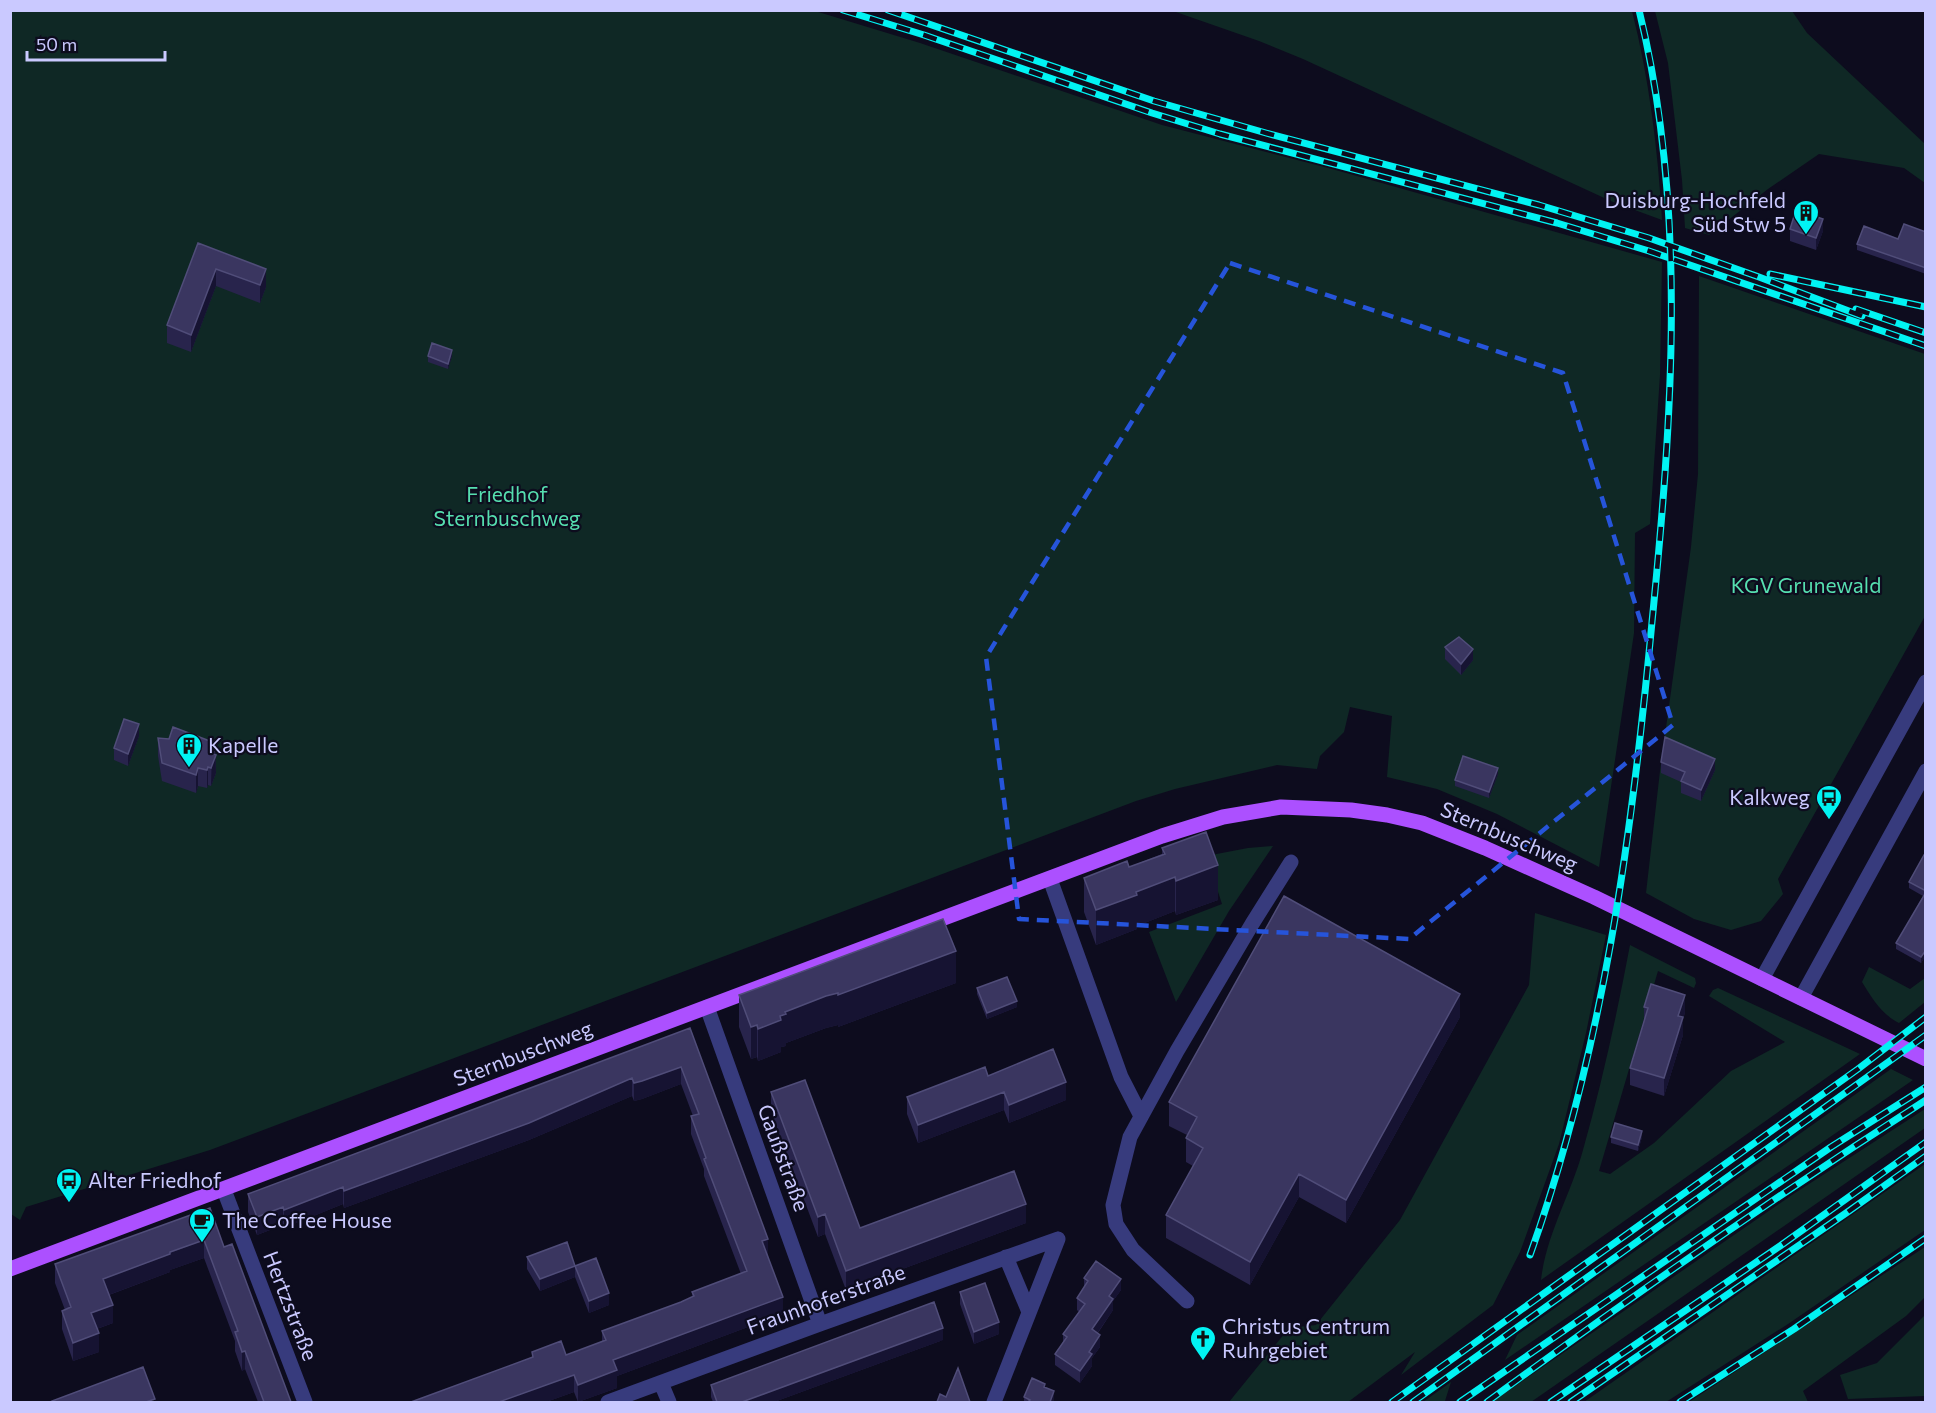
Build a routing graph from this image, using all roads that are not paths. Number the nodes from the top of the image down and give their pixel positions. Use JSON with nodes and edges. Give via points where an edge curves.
{"nodes":[{"id":1,"x":1926,"y":682,"type":"edge"},
{"id":2,"x":1926,"y":771,"type":"edge"},
{"id":3,"x":1291,"y":862,"type":"dead end"},
{"id":4,"x":1050,"y":879,"type":"junction"},
{"id":5,"x":1762,"y":979,"type":"junction"},
{"id":6,"x":1801,"y":998,"type":"junction"},
{"id":7,"x":707,"y":1007,"type":"junction"},
{"id":8,"x":1926,"y":1059,"type":"edge"},
{"id":9,"x":1141,"y":1116,"type":"junction"},
{"id":10,"x":224,"y":1190,"type":"junction"},
{"id":11,"x":1006,"y":1257,"type":"junction"},
{"id":12,"x":10,"y":1269,"type":"edge"},
{"id":13,"x":1186,"y":1301,"type":"dead end"},
{"id":14,"x":1029,"y":1312,"type":"junction"},
{"id":15,"x":820,"y":1324,"type":"junction"},
{"id":16,"x":661,"y":1383,"type":"junction"},
{"id":17,"x":305,"y":1402,"type":"edge"},
{"id":18,"x":608,"y":1402,"type":"edge"},
{"id":19,"x":669,"y":1402,"type":"edge"},
{"id":20,"x":994,"y":1402,"type":"edge"}],
"edges":[{"from":1,"to":5,"type":"street"},
{"from":2,"to":6,"type":"street"},
{"from":3,"to":9,"type":"street"},
{"from":4,"to":5,"type":"main road","name":"Sternbuschweg","via":[[1162,836],[1232,815],[1281,807],[1352,810],[1422,823],[1485,848]]},
{"from":4,"to":7,"type":"main road","name":"Sternbuschweg"},
{"from":4,"to":9,"type":"street","via":[[1121,1077]]},
{"from":5,"to":6,"type":"main road","name":"Sternbuschweg"},
{"from":6,"to":8,"type":"main road","name":"Sternbuschweg"},
{"from":7,"to":10,"type":"main road","name":"Sternbuschweg"},
{"from":7,"to":15,"type":"street","name":"Gaußstraße"},
{"from":9,"to":13,"type":"street","via":[[1130,1137],[1113,1205],[1116,1224],[1133,1250]]},
{"from":10,"to":12,"type":"main road","name":"Sternbuschweg"},
{"from":10,"to":17,"type":"street","name":"Hertzstraße"},
{"from":11,"to":14,"type":"street"},
{"from":11,"to":14,"type":"street","name":"Fraunhoferstraße","via":[[1058,1239]]},
{"from":11,"to":15,"type":"street","name":"Fraunhoferstraße"},
{"from":14,"to":20,"type":"street"},
{"from":15,"to":16,"type":"street","name":"Fraunhoferstraße"},
{"from":16,"to":18,"type":"street","name":"Fraunhoferstraße"},
{"from":16,"to":19,"type":"street"}]}
